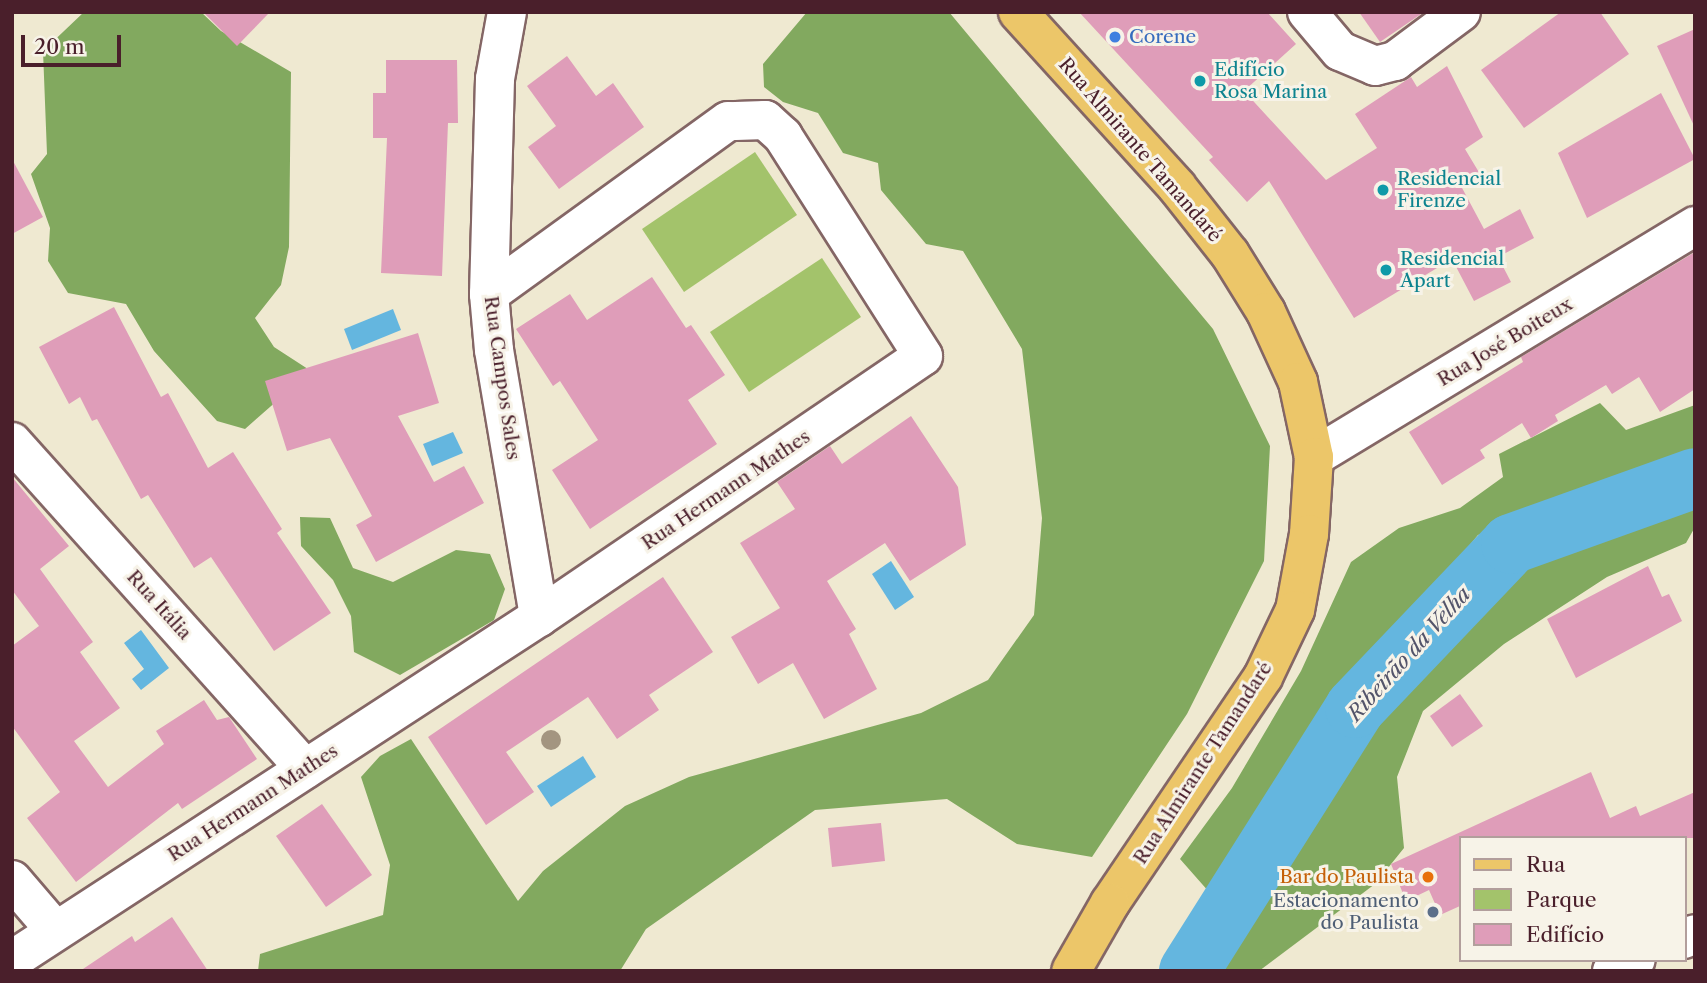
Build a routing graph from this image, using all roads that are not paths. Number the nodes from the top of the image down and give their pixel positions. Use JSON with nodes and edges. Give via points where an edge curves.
{"nodes":[{"id":1,"x":507,"y":12,"type":"edge"},
{"id":2,"x":1018,"y":12,"type":"edge"},
{"id":3,"x":1307,"y":12,"type":"edge"},
{"id":4,"x":1461,"y":12,"type":"edge"},
{"id":5,"x":1695,"y":226,"type":"edge"},
{"id":6,"x":489,"y":294,"type":"junction"},
{"id":7,"x":12,"y":442,"type":"edge"},
{"id":8,"x":1314,"y":457,"type":"junction"},
{"id":9,"x":539,"y":617,"type":"junction"},
{"id":10,"x":305,"y":769,"type":"junction"},
{"id":11,"x":12,"y":880,"type":"edge"},
{"id":12,"x":55,"y":930,"type":"junction"},
{"id":13,"x":12,"y":960,"type":"edge"},
{"id":14,"x":1632,"y":962,"type":"edge"},
{"id":15,"x":1071,"y":971,"type":"edge"},
{"id":16,"x":1612,"y":971,"type":"edge"}],
"edges":[{"from":1,"to":6,"type":"street","name":"Rua Campos Sales","via":[[495,79]]},
{"from":2,"to":8,"type":"main road","name":"Rua Almirante Tamandaré","via":[[1178,187],[1230,254],[1266,312],[1298,382]]},
{"from":3,"to":4,"type":"street","via":[[1340,51],[1375,66],[1395,61]]},
{"from":5,"to":8,"type":"street","name":"Rua José Boiteux"},
{"from":6,"to":9,"type":"street","name":"Rua Campos Sales"},
{"from":6,"to":9,"type":"street","name":"Rua Hermann Mathes","via":[[728,121],[765,120],[783,136],[923,356]]},
{"from":7,"to":10,"type":"street","name":"Rua Itália"},
{"from":8,"to":15,"type":"main road","name":"Rua Almirante Tamandaré","via":[[1309,534],[1295,610],[1263,677],[1110,903]]},
{"from":9,"to":10,"type":"street","name":"Rua Hermann Mathes"},
{"from":10,"to":12,"type":"street","name":"Rua Hermann Mathes"},
{"from":11,"to":12,"type":"street"},
{"from":12,"to":13,"type":"street","name":"Rua Hermann Mathes"},
{"from":14,"to":16,"type":"street"}]}
